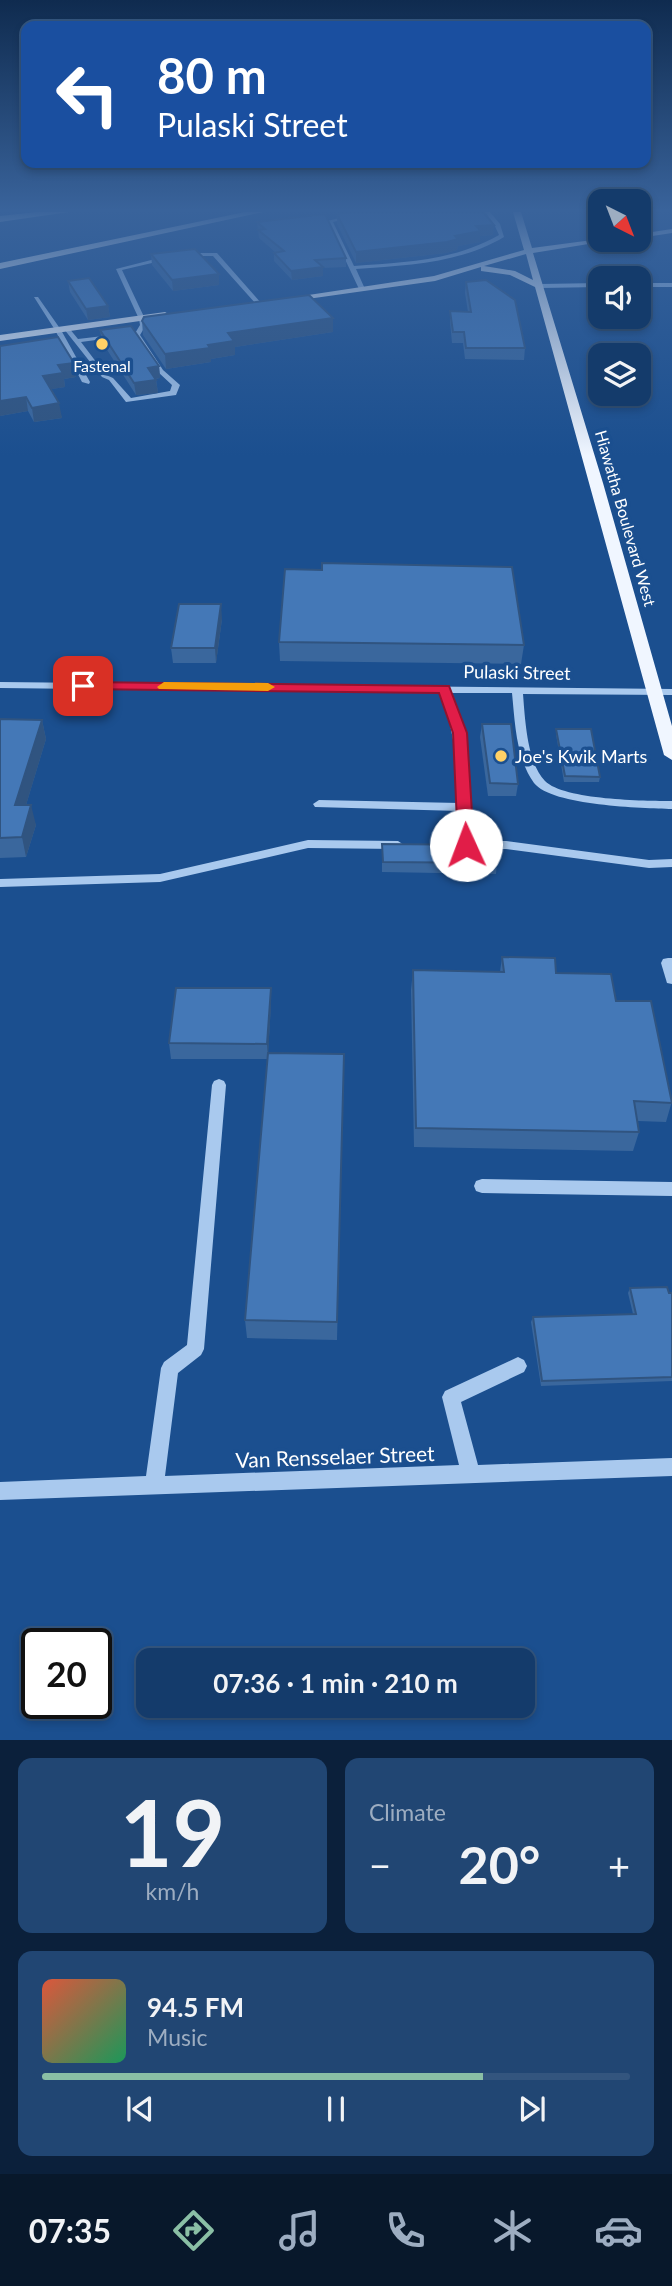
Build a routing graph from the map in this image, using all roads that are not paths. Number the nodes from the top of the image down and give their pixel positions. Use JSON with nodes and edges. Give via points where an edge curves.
{"nodes":[{"id":1,"x":130,"y":293,"type":"edge"},
{"id":2,"x":249,"y":293,"type":"edge"},
{"id":3,"x":331,"y":293,"type":"edge"},
{"id":4,"x":542,"y":293,"type":"edge"},
{"id":5,"x":36,"y":298,"type":"dead end"},
{"id":6,"x":281,"y":300,"type":"edge"},
{"id":7,"x":269,"y":301,"type":"edge"},
{"id":8,"x":258,"y":303,"type":"junction"},
{"id":9,"x":245,"y":304,"type":"edge"},
{"id":10,"x":181,"y":313,"type":"edge"},
{"id":11,"x":142,"y":318,"type":"junction"},
{"id":12,"x":62,"y":329,"type":"junction"},
{"id":13,"x":138,"y":334,"type":"junction"},
{"id":14,"x":0,"y":338,"type":"edge"},
{"id":15,"x":76,"y":341,"type":"junction"},
{"id":16,"x":65,"y":343,"type":"junction"},
{"id":17,"x":53,"y":345,"type":"edge"},
{"id":18,"x":86,"y":382,"type":"dead end"},
{"id":19,"x":0,"y":685,"type":"edge"},
{"id":20,"x":444,"y":689,"type":"junction"},
{"id":21,"x":517,"y":689,"type":"junction"},
{"id":22,"x":655,"y":691,"type":"junction"},
{"id":23,"x":672,"y":692,"type":"edge"},
{"id":24,"x":672,"y":755,"type":"edge"},
{"id":25,"x":319,"y":804,"type":"dead end"},
{"id":26,"x":672,"y":805,"type":"edge"},
{"id":27,"x":465,"y":807,"type":"junction"},
{"id":28,"x":414,"y":845,"type":"edge"},
{"id":29,"x":672,"y":863,"type":"edge"},
{"id":30,"x":0,"y":883,"type":"edge"},
{"id":31,"x":672,"y":963,"type":"edge"},
{"id":32,"x":672,"y":979,"type":"edge"},
{"id":33,"x":219,"y":1085,"type":"dead end"},
{"id":34,"x":482,"y":1185,"type":"dead end"},
{"id":35,"x":672,"y":1189,"type":"edge"},
{"id":36,"x":518,"y":1366,"type":"dead end"},
{"id":37,"x":672,"y":1467,"type":"edge"},
{"id":38,"x":471,"y":1474,"type":"junction"},
{"id":39,"x":154,"y":1486,"type":"junction"},
{"id":40,"x":0,"y":1491,"type":"edge"}],
"edges":[{"from":1,"to":11,"type":"street"},
{"from":2,"to":8,"type":"street"},
{"from":3,"to":6,"type":"main road"},
{"from":4,"to":22,"type":"main road","name":"Hiawatha Boulevard West"},
{"from":5,"to":12,"type":"street"},
{"from":7,"to":8,"type":"main road"},
{"from":8,"to":9,"type":"main road"},
{"from":10,"to":11,"type":"main road"},
{"from":11,"to":12,"type":"main road"},
{"from":11,"to":13,"type":"street"},
{"from":12,"to":14,"type":"main road"},
{"from":12,"to":15,"type":"street"},
{"from":12,"to":16,"type":"street"},
{"from":13,"to":15,"type":"street"},
{"from":13,"to":15,"type":"street","via":[[160,371],[176,385],[173,393],[128,400]]},
{"from":16,"to":17,"type":"street"},
{"from":16,"to":18,"type":"street"},
{"from":19,"to":20,"type":"street","name":"Pulaski Street"},
{"from":20,"to":21,"type":"street","name":"Pulaski Street"},
{"from":20,"to":27,"type":"street","via":[[460,733]]},
{"from":21,"to":22,"type":"street","name":"Pulaski Street"},
{"from":21,"to":26,"type":"street","via":[[523,744],[541,785],[556,793],[634,805]]},
{"from":22,"to":23,"type":"street","name":"Pulaski Street"},
{"from":22,"to":24,"type":"main road","name":"Hiawatha Boulevard West"},
{"from":25,"to":27,"type":"street"},
{"from":27,"to":29,"type":"street","via":[[460,845],[506,845]]},
{"from":28,"to":30,"type":"street","via":[[308,844],[160,878]]},
{"from":31,"to":32,"type":"street","via":[[668,963]]},
{"from":33,"to":39,"type":"street","via":[[195,1349],[170,1368]]},
{"from":34,"to":35,"type":"street"},
{"from":36,"to":38,"type":"street","via":[[451,1397]]},
{"from":37,"to":38,"type":"street","name":"Van Rensselaer Street"},
{"from":38,"to":39,"type":"street","name":"Van Rensselaer Street"},
{"from":39,"to":40,"type":"street","name":"Van Rensselaer Street"}]}
